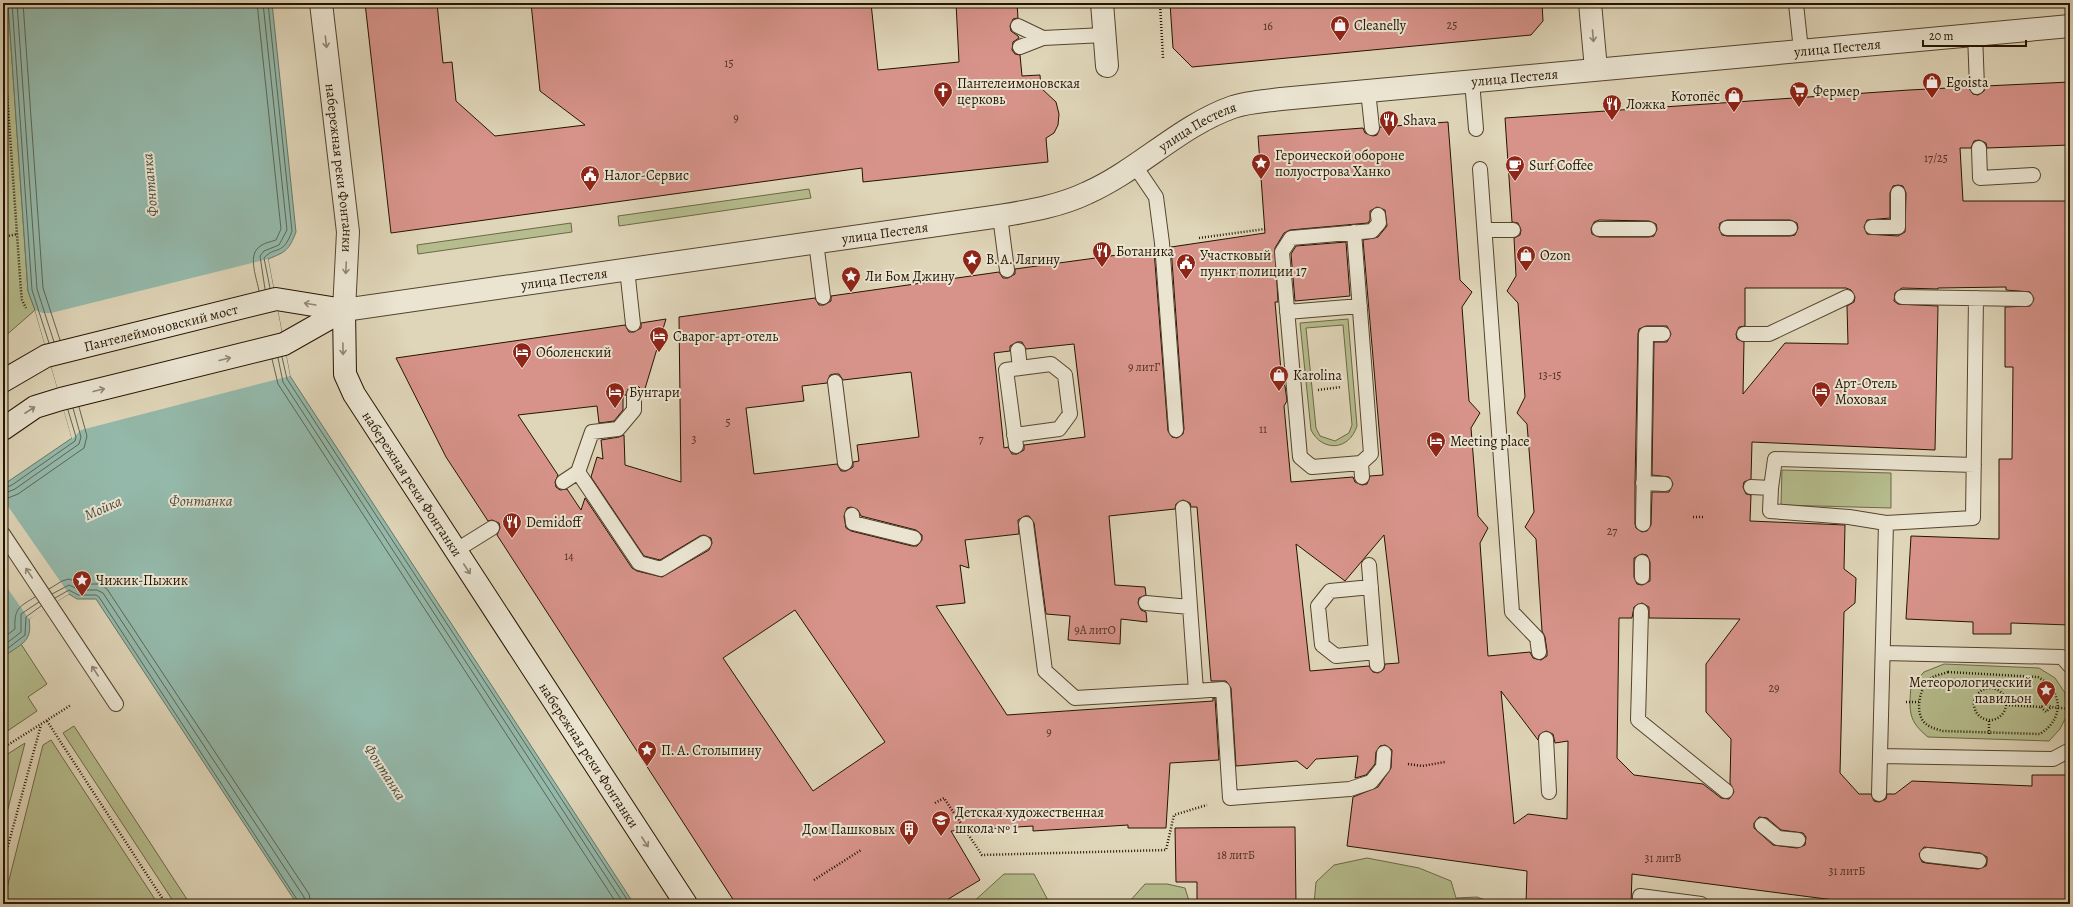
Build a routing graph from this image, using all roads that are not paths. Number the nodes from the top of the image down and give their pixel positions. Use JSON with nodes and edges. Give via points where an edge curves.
{"nodes":[{"id":1,"x":321,"y":3,"type":"edge"},
{"id":2,"x":1102,"y":3,"type":"edge"},
{"id":3,"x":1590,"y":3,"type":"edge"},
{"id":4,"x":1796,"y":4,"type":"dead end"},
{"id":5,"x":1018,"y":26,"type":"dead end"},
{"id":6,"x":2070,"y":26,"type":"edge"},
{"id":7,"x":1975,"y":34,"type":"junction"},
{"id":8,"x":1104,"y":35,"type":"junction"},
{"id":9,"x":1043,"y":38,"type":"junction"},
{"id":10,"x":1020,"y":47,"type":"dead end"},
{"id":11,"x":1801,"y":50,"type":"junction"},
{"id":12,"x":1106,"y":66,"type":"dead end"},
{"id":13,"x":1596,"y":69,"type":"junction"},
{"id":14,"x":1472,"y":81,"type":"junction"},
{"id":15,"x":1977,"y":87,"type":"dead end"},
{"id":16,"x":1368,"y":91,"type":"junction"},
{"id":17,"x":1372,"y":128,"type":"dead end"},
{"id":18,"x":1476,"y":129,"type":"dead end"},
{"id":19,"x":1979,"y":148,"type":"dead end"},
{"id":20,"x":1135,"y":166,"type":"junction"},
{"id":21,"x":1480,"y":169,"type":"dead end"},
{"id":22,"x":2033,"y":175,"type":"dead end"},
{"id":23,"x":1898,"y":193,"type":"dead end"},
{"id":24,"x":1378,"y":215,"type":"dead end"},
{"id":25,"x":1000,"y":216,"type":"junction"},
{"id":26,"x":1872,"y":227,"type":"dead end"},
{"id":27,"x":1727,"y":228,"type":"dead end"},
{"id":28,"x":1790,"y":228,"type":"dead end"},
{"id":29,"x":1599,"y":229,"type":"dead end"},
{"id":30,"x":1649,"y":229,"type":"dead end"},
{"id":31,"x":1485,"y":230,"type":"junction"},
{"id":32,"x":1513,"y":230,"type":"dead end"},
{"id":33,"x":1354,"y":232,"type":"junction"},
{"id":34,"x":816,"y":242,"type":"junction"},
{"id":35,"x":627,"y":269,"type":"junction"},
{"id":36,"x":1007,"y":270,"type":"dead end"},
{"id":37,"x":823,"y":297,"type":"dead end"},
{"id":38,"x":1847,"y":298,"type":"dead end"},
{"id":39,"x":1902,"y":298,"type":"dead end"},
{"id":40,"x":1976,"y":298,"type":"junction"},
{"id":41,"x":276,"y":299,"type":"joint"},
{"id":42,"x":2026,"y":299,"type":"dead end"},
{"id":43,"x":1360,"y":306,"type":"junction"},
{"id":44,"x":344,"y":310,"type":"junction"},
{"id":45,"x":1287,"y":312,"type":"junction"},
{"id":46,"x":633,"y":324,"type":"dead end"},
{"id":47,"x":1663,"y":334,"type":"dead end"},
{"id":48,"x":1744,"y":334,"type":"dead end"},
{"id":49,"x":1018,"y":350,"type":"dead end"},
{"id":50,"x":1020,"y":368,"type":"junction"},
{"id":51,"x":3,"y":382,"type":"edge"},
{"id":52,"x":835,"y":382,"type":"dead end"},
{"id":53,"x":634,"y":394,"type":"dead end"},
{"id":54,"x":3,"y":429,"type":"edge"},
{"id":55,"x":1176,"y":430,"type":"dead end"},
{"id":56,"x":845,"y":463,"type":"dead end"},
{"id":57,"x":1974,"y":465,"type":"junction"},
{"id":58,"x":578,"y":472,"type":"junction"},
{"id":59,"x":562,"y":482,"type":"dead end"},
{"id":60,"x":1643,"y":484,"type":"junction"},
{"id":61,"x":1665,"y":484,"type":"dead end"},
{"id":62,"x":1751,"y":487,"type":"dead end"},
{"id":63,"x":1771,"y":488,"type":"junction"},
{"id":64,"x":1182,"y":508,"type":"dead end"},
{"id":65,"x":852,"y":515,"type":"dead end"},
{"id":66,"x":1886,"y":523,"type":"junction"},
{"id":67,"x":1026,"y":524,"type":"dead end"},
{"id":68,"x":1643,"y":524,"type":"dead end"},
{"id":69,"x":492,"y":528,"type":"dead end"},
{"id":70,"x":3,"y":534,"type":"edge"},
{"id":71,"x":914,"y":538,"type":"dead end"},
{"id":72,"x":704,"y":543,"type":"dead end"},
{"id":73,"x":455,"y":551,"type":"junction"},
{"id":74,"x":1642,"y":562,"type":"dead end"},
{"id":75,"x":1369,"y":565,"type":"dead end"},
{"id":76,"x":1642,"y":577,"type":"dead end"},
{"id":77,"x":1371,"y":587,"type":"junction"},
{"id":78,"x":1146,"y":603,"type":"dead end"},
{"id":79,"x":1190,"y":607,"type":"junction"},
{"id":80,"x":1641,"y":611,"type":"dead end"},
{"id":81,"x":1539,"y":652,"type":"dead end"},
{"id":82,"x":1882,"y":653,"type":"junction"},
{"id":83,"x":2070,"y":666,"type":"edge"},
{"id":84,"x":1196,"y":691,"type":"junction"},
{"id":85,"x":116,"y":704,"type":"dead end"},
{"id":86,"x":1546,"y":739,"type":"dead end"},
{"id":87,"x":2070,"y":750,"type":"edge"},
{"id":88,"x":1384,"y":753,"type":"dead end"},
{"id":89,"x":1880,"y":756,"type":"junction"},
{"id":90,"x":1726,"y":791,"type":"dead end"},
{"id":91,"x":1549,"y":792,"type":"dead end"},
{"id":92,"x":1879,"y":794,"type":"dead end"},
{"id":93,"x":1762,"y":825,"type":"dead end"},
{"id":94,"x":1798,"y":840,"type":"dead end"},
{"id":95,"x":1927,"y":855,"type":"dead end"},
{"id":96,"x":1979,"y":861,"type":"dead end"},
{"id":97,"x":686,"y":904,"type":"edge"},
{"id":98,"x":1640,"y":904,"type":"edge"},
{"id":99,"x":1701,"y":904,"type":"edge"}],
"edges":[{"from":1,"to":44,"type":"street","name":"набережная реки Фонтанки","one_way":true,"via":[[348,232]]},
{"from":2,"to":8,"type":"street"},
{"from":3,"to":13,"type":"street","one_way":true},
{"from":4,"to":11,"type":"lane"},
{"from":5,"to":9,"type":"lane"},
{"from":6,"to":7,"type":"street","name":"улица Пестеля"},
{"from":7,"to":11,"type":"street","name":"улица Пестеля"},
{"from":7,"to":15,"type":"lane"},
{"from":8,"to":9,"type":"lane"},
{"from":8,"to":12,"type":"street"},
{"from":9,"to":10,"type":"lane"},
{"from":11,"to":13,"type":"street","name":"улица Пестеля"},
{"from":13,"to":14,"type":"street","name":"улица Пестеля"},
{"from":14,"to":16,"type":"street","name":"улица Пестеля"},
{"from":14,"to":18,"type":"lane"},
{"from":16,"to":17,"type":"lane"},
{"from":16,"to":20,"type":"street","name":"улица Пестеля","via":[[1234,106],[1197,123]]},
{"from":19,"to":22,"type":"lane","via":[[1980,178]]},
{"from":20,"to":25,"type":"street","name":"улица Пестеля","via":[[1087,193],[1045,208]]},
{"from":20,"to":55,"type":"lane","via":[[1156,197],[1162,243]]},
{"from":21,"to":31,"type":"lane"},
{"from":23,"to":26,"type":"lane","via":[[1898,227]]},
{"from":24,"to":33,"type":"lane","via":[[1379,223],[1372,231]]},
{"from":25,"to":34,"type":"street","name":"улица Пестеля"},
{"from":25,"to":36,"type":"lane"},
{"from":27,"to":28,"type":"lane"},
{"from":29,"to":30,"type":"lane"},
{"from":31,"to":32,"type":"lane"},
{"from":31,"to":81,"type":"lane","via":[[1512,612],[1537,638]]},
{"from":33,"to":43,"type":"lane"},
{"from":33,"to":45,"type":"lane","via":[[1291,238],[1282,252]]},
{"from":34,"to":35,"type":"street","name":"улица Пестеля"},
{"from":34,"to":37,"type":"lane"},
{"from":35,"to":44,"type":"street","name":"улица Пестеля"},
{"from":35,"to":46,"type":"lane"},
{"from":38,"to":48,"type":"lane","via":[[1769,334]]},
{"from":39,"to":40,"type":"lane"},
{"from":40,"to":42,"type":"lane"},
{"from":40,"to":57,"type":"lane"},
{"from":44,"to":41,"type":"street","name":"улица Пестеля","one_way":true},
{"from":41,"to":51,"type":"street","name":"Пантелеймоновский мост","via":[[46,356]]},
{"from":43,"to":45,"type":"lane"},
{"from":43,"to":45,"type":"lane","via":[[1371,454],[1362,470],[1312,467],[1300,457]]},
{"from":54,"to":44,"type":"street","name":"улица Пестеля","one_way":true,"via":[[35,407],[61,399],[284,344]]},
{"from":44,"to":73,"type":"street","name":"набережная реки Фонтанки","one_way":true,"via":[[345,374],[354,394]]},
{"from":47,"to":60,"type":"lane","via":[[1646,334]]},
{"from":49,"to":50,"type":"lane"},
{"from":50,"to":50,"type":"lane","via":[[1006,370],[1015,441],[1059,429],[1070,414],[1065,375],[1051,364]]},
{"from":52,"to":56,"type":"lane"},
{"from":53,"to":58,"type":"lane","via":[[634,410],[618,429],[592,432]]},
{"from":57,"to":63,"type":"lane","via":[[1775,459]]},
{"from":57,"to":66,"type":"lane","via":[[1973,518]]},
{"from":58,"to":59,"type":"lane"},
{"from":58,"to":72,"type":"lane","via":[[639,563],[661,569]]},
{"from":60,"to":61,"type":"lane"},
{"from":60,"to":68,"type":"lane"},
{"from":62,"to":63,"type":"lane"},
{"from":63,"to":66,"type":"lane","via":[[1770,510]]},
{"from":64,"to":79,"type":"lane"},
{"from":65,"to":71,"type":"lane","via":[[853,523]]},
{"from":66,"to":82,"type":"lane"},
{"from":67,"to":84,"type":"lane","via":[[1039,596],[1045,671],[1075,698]]},
{"from":69,"to":73,"type":"lane"},
{"from":85,"to":70,"type":"lane","one_way":true},
{"from":73,"to":97,"type":"street","name":"набережная реки Фонтанки","one_way":true},
{"from":74,"to":76,"type":"lane"},
{"from":75,"to":77,"type":"lane"},
{"from":77,"to":77,"type":"lane","via":[[1377,659],[1336,656],[1322,645],[1318,606],[1330,591]]},
{"from":78,"to":79,"type":"lane"},
{"from":79,"to":84,"type":"lane"},
{"from":80,"to":90,"type":"lane","via":[[1638,720]]},
{"from":82,"to":83,"type":"lane","via":[[2062,657]]},
{"from":82,"to":89,"type":"lane"},
{"from":84,"to":88,"type":"lane","via":[[1223,689],[1230,798],[1350,789],[1371,782],[1383,767]]},
{"from":86,"to":91,"type":"lane"},
{"from":87,"to":89,"type":"lane","via":[[2053,759]]},
{"from":89,"to":92,"type":"lane"},
{"from":93,"to":94,"type":"lane","via":[[1778,838]]},
{"from":95,"to":96,"type":"lane"},
{"from":98,"to":99,"type":"lane","via":[[1640,896]]}]}
